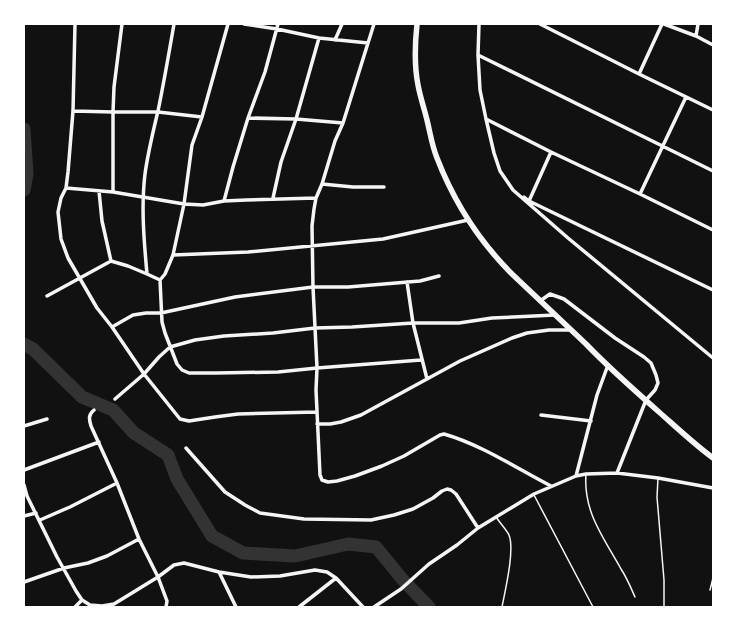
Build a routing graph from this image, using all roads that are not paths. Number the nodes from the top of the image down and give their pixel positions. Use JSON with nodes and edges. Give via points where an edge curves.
{"nodes":[{"id":1,"x":75,"y":24,"type":"edge"},
{"id":2,"x":122,"y":24,"type":"edge"},
{"id":3,"x":174,"y":24,"type":"edge"},
{"id":4,"x":228,"y":24,"type":"edge"},
{"id":5,"x":244,"y":24,"type":"edge"},
{"id":6,"x":278,"y":24,"type":"edge"},
{"id":7,"x":342,"y":24,"type":"edge"},
{"id":8,"x":374,"y":24,"type":"edge"},
{"id":9,"x":417,"y":24,"type":"edge"},
{"id":10,"x":479,"y":24,"type":"edge"},
{"id":11,"x":540,"y":24,"type":"edge"},
{"id":12,"x":663,"y":24,"type":"edge"},
{"id":13,"x":698,"y":24,"type":"edge"},
{"id":14,"x":277,"y":29,"type":"junction"},
{"id":15,"x":696,"y":36,"type":"junction"},
{"id":16,"x":319,"y":38,"type":"junction"},
{"id":17,"x":335,"y":40,"type":"junction"},
{"id":18,"x":368,"y":43,"type":"junction"},
{"id":19,"x":713,"y":45,"type":"edge"},
{"id":20,"x":478,"y":55,"type":"junction"},
{"id":21,"x":639,"y":74,"type":"junction"},
{"id":22,"x":686,"y":97,"type":"junction"},
{"id":23,"x":713,"y":110,"type":"edge"},
{"id":24,"x":73,"y":111,"type":"junction"},
{"id":25,"x":113,"y":112,"type":"junction"},
{"id":26,"x":158,"y":112,"type":"junction"},
{"id":27,"x":202,"y":117,"type":"junction"},
{"id":28,"x":248,"y":118,"type":"junction"},
{"id":29,"x":486,"y":119,"type":"junction"},
{"id":30,"x":296,"y":120,"type":"junction"},
{"id":31,"x":343,"y":123,"type":"junction"},
{"id":32,"x":662,"y":147,"type":"junction"},
{"id":33,"x":551,"y":152,"type":"junction"},
{"id":34,"x":713,"y":171,"type":"edge"},
{"id":35,"x":322,"y":184,"type":"junction"},
{"id":36,"x":384,"y":187,"type":"dead end"},
{"id":37,"x":66,"y":188,"type":"junction"},
{"id":38,"x":513,"y":190,"type":"junction"},
{"id":39,"x":99,"y":191,"type":"junction"},
{"id":40,"x":113,"y":192,"type":"junction"},
{"id":41,"x":640,"y":194,"type":"junction"},
{"id":42,"x":143,"y":196,"type":"junction"},
{"id":43,"x":273,"y":198,"type":"junction"},
{"id":44,"x":316,"y":198,"type":"junction"},
{"id":45,"x":224,"y":201,"type":"junction"},
{"id":46,"x":529,"y":201,"type":"junction"},
{"id":47,"x":184,"y":204,"type":"junction"},
{"id":48,"x":468,"y":220,"type":"junction"},
{"id":49,"x":713,"y":225,"type":"edge"},
{"id":50,"x":712,"y":230,"type":"edge"},
{"id":51,"x":312,"y":246,"type":"junction"},
{"id":52,"x":173,"y":255,"type":"junction"},
{"id":53,"x":111,"y":260,"type":"junction"},
{"id":54,"x":147,"y":274,"type":"junction"},
{"id":55,"x":439,"y":276,"type":"dead end"},
{"id":56,"x":80,"y":278,"type":"junction"},
{"id":57,"x":160,"y":280,"type":"junction"},
{"id":58,"x":407,"y":282,"type":"junction"},
{"id":59,"x":313,"y":287,"type":"junction"},
{"id":60,"x":713,"y":290,"type":"edge"},
{"id":61,"x":47,"y":296,"type":"dead end"},
{"id":62,"x":540,"y":301,"type":"junction"},
{"id":63,"x":161,"y":312,"type":"junction"},
{"id":64,"x":555,"y":315,"type":"junction"},
{"id":65,"x":413,"y":323,"type":"junction"},
{"id":66,"x":112,"y":327,"type":"junction"},
{"id":67,"x":314,"y":328,"type":"junction"},
{"id":68,"x":570,"y":330,"type":"junction"},
{"id":69,"x":170,"y":347,"type":"junction"},
{"id":70,"x":713,"y":358,"type":"edge"},
{"id":71,"x":421,"y":360,"type":"junction"},
{"id":72,"x":608,"y":365,"type":"junction"},
{"id":73,"x":317,"y":368,"type":"junction"},
{"id":74,"x":144,"y":374,"type":"junction"},
{"id":75,"x":427,"y":379,"type":"junction"},
{"id":76,"x":115,"y":399,"type":"dead end"},
{"id":77,"x":646,"y":400,"type":"junction"},
{"id":78,"x":94,"y":410,"type":"dead end"},
{"id":79,"x":317,"y":412,"type":"junction"},
{"id":80,"x":541,"y":415,"type":"dead end"},
{"id":81,"x":47,"y":419,"type":"dead end"},
{"id":82,"x":591,"y":421,"type":"junction"},
{"id":83,"x":317,"y":424,"type":"junction"},
{"id":84,"x":24,"y":426,"type":"edge"},
{"id":85,"x":99,"y":442,"type":"junction"},
{"id":86,"x":186,"y":448,"type":"dead end"},
{"id":87,"x":713,"y":458,"type":"edge"},
{"id":88,"x":24,"y":470,"type":"edge"},
{"id":89,"x":617,"y":473,"type":"junction"},
{"id":90,"x":586,"y":474,"type":"junction"},
{"id":91,"x":576,"y":476,"type":"junction"},
{"id":92,"x":658,"y":478,"type":"junction"},
{"id":93,"x":117,"y":482,"type":"junction"},
{"id":94,"x":24,"y":485,"type":"edge"},
{"id":95,"x":551,"y":486,"type":"junction"},
{"id":96,"x":713,"y":488,"type":"edge"},
{"id":97,"x":534,"y":494,"type":"junction"},
{"id":98,"x":36,"y":513,"type":"junction"},
{"id":99,"x":24,"y":516,"type":"edge"},
{"id":100,"x":496,"y":517,"type":"junction"},
{"id":101,"x":40,"y":520,"type":"junction"},
{"id":102,"x":478,"y":528,"type":"junction"},
{"id":103,"x":139,"y":539,"type":"junction"},
{"id":104,"x":64,"y":568,"type":"junction"},
{"id":105,"x":219,"y":572,"type":"junction"},
{"id":106,"x":158,"y":577,"type":"junction"},
{"id":107,"x":336,"y":578,"type":"junction"},
{"id":108,"x":713,"y":578,"type":"edge"},
{"id":109,"x":24,"y":582,"type":"edge"},
{"id":110,"x":710,"y":590,"type":"dead end"},
{"id":111,"x":635,"y":597,"type":"dead end"},
{"id":112,"x":82,"y":600,"type":"junction"},
{"id":113,"x":116,"y":606,"type":"edge"},
{"id":114,"x":75,"y":607,"type":"edge"},
{"id":115,"x":166,"y":607,"type":"edge"},
{"id":116,"x":236,"y":607,"type":"edge"},
{"id":117,"x":299,"y":607,"type":"edge"},
{"id":118,"x":363,"y":607,"type":"edge"},
{"id":119,"x":375,"y":607,"type":"edge"},
{"id":120,"x":502,"y":607,"type":"edge"},
{"id":121,"x":594,"y":607,"type":"edge"},
{"id":122,"x":664,"y":607,"type":"edge"}],
"edges":[{"from":1,"to":24,"type":"street"},
{"from":2,"to":25,"type":"street"},
{"from":3,"to":26,"type":"street"},
{"from":4,"to":27,"type":"street"},
{"from":5,"to":14,"type":"street"},
{"from":6,"to":14,"type":"street"},
{"from":7,"to":17,"type":"street"},
{"from":8,"to":18,"type":"street"},
{"from":9,"to":48,"type":"main road","via":[[418,84],[424,111],[436,157]]},
{"from":10,"to":20,"type":"street"},
{"from":11,"to":21,"type":"street"},
{"from":12,"to":15,"type":"street"},
{"from":12,"to":21,"type":"street"},
{"from":13,"to":15,"type":"street"},
{"from":14,"to":16,"type":"street"},
{"from":14,"to":28,"type":"street"},
{"from":15,"to":19,"type":"street"},
{"from":16,"to":17,"type":"street"},
{"from":16,"to":30,"type":"street"},
{"from":17,"to":18,"type":"street"},
{"from":18,"to":31,"type":"street"},
{"from":20,"to":29,"type":"street","via":[[480,90]]},
{"from":20,"to":32,"type":"street"},
{"from":21,"to":22,"type":"street"},
{"from":22,"to":23,"type":"street"},
{"from":22,"to":32,"type":"street"},
{"from":24,"to":25,"type":"street"},
{"from":24,"to":37,"type":"street"},
{"from":25,"to":26,"type":"street"},
{"from":25,"to":40,"type":"street"},
{"from":26,"to":27,"type":"street"},
{"from":26,"to":42,"type":"street","via":[[148,150]]},
{"from":27,"to":47,"type":"street","via":[[192,145]]},
{"from":28,"to":30,"type":"street"},
{"from":28,"to":45,"type":"street"},
{"from":29,"to":33,"type":"street"},
{"from":29,"to":38,"type":"street","via":[[500,171]]},
{"from":30,"to":31,"type":"street"},
{"from":30,"to":43,"type":"street","via":[[281,162]]},
{"from":31,"to":35,"type":"street"},
{"from":32,"to":34,"type":"street"},
{"from":32,"to":41,"type":"street"},
{"from":33,"to":41,"type":"street"},
{"from":33,"to":46,"type":"street"},
{"from":35,"to":36,"type":"street"},
{"from":35,"to":44,"type":"street"},
{"from":37,"to":39,"type":"street"},
{"from":37,"to":56,"type":"street","via":[[58,212],[61,239],[68,258]]},
{"from":38,"to":46,"type":"street"},
{"from":38,"to":70,"type":"street"},
{"from":39,"to":40,"type":"street"},
{"from":39,"to":53,"type":"street","via":[[102,221]]},
{"from":40,"to":42,"type":"street"},
{"from":41,"to":50,"type":"street"},
{"from":42,"to":47,"type":"street"},
{"from":42,"to":54,"type":"street"},
{"from":43,"to":44,"type":"street"},
{"from":43,"to":45,"type":"street"},
{"from":44,"to":51,"type":"street"},
{"from":45,"to":47,"type":"street","via":[[203,205]]},
{"from":46,"to":60,"type":"street"},
{"from":47,"to":52,"type":"street"},
{"from":48,"to":51,"type":"street","via":[[383,239]]},
{"from":48,"to":62,"type":"main road","via":[[501,263]]},
{"from":49,"to":50,"type":"street"},
{"from":51,"to":52,"type":"street"},
{"from":51,"to":59,"type":"street"},
{"from":52,"to":57,"type":"street"},
{"from":53,"to":54,"type":"street"},
{"from":53,"to":56,"type":"street"},
{"from":54,"to":57,"type":"street"},
{"from":55,"to":58,"type":"street"},
{"from":56,"to":61,"type":"street"},
{"from":56,"to":66,"type":"street","via":[[97,308]]},
{"from":57,"to":63,"type":"street"},
{"from":58,"to":59,"type":"street"},
{"from":58,"to":65,"type":"street"},
{"from":59,"to":63,"type":"street","via":[[235,297]]},
{"from":59,"to":67,"type":"street"},
{"from":62,"to":64,"type":"main road"},
{"from":62,"to":77,"type":"street","via":[[550,294],[564,299],[615,338],[644,356],[651,363],[658,383]]},
{"from":63,"to":66,"type":"street","via":[[133,315]]},
{"from":63,"to":69,"type":"street","via":[[164,333]]},
{"from":64,"to":65,"type":"street","via":[[492,318],[459,323]]},
{"from":64,"to":68,"type":"main road"},
{"from":65,"to":67,"type":"street"},
{"from":65,"to":71,"type":"street"},
{"from":66,"to":74,"type":"street"},
{"from":67,"to":69,"type":"street","via":[[224,336]]},
{"from":67,"to":73,"type":"street"},
{"from":68,"to":72,"type":"main road"},
{"from":68,"to":75,"type":"street","via":[[527,333],[512,338]]},
{"from":69,"to":73,"type":"street","via":[[177,364],[189,373],[278,372]]},
{"from":69,"to":74,"type":"street"},
{"from":71,"to":73,"type":"street"},
{"from":71,"to":75,"type":"street"},
{"from":72,"to":77,"type":"main road"},
{"from":72,"to":82,"type":"street"},
{"from":73,"to":79,"type":"street"},
{"from":74,"to":76,"type":"street"},
{"from":74,"to":79,"type":"street","via":[[180,418],[189,421],[238,414]]},
{"from":75,"to":83,"type":"street","via":[[361,415],[341,422]]},
{"from":77,"to":87,"type":"main road"},
{"from":77,"to":89,"type":"street"},
{"from":78,"to":85,"type":"street","via":[[89,418]]},
{"from":79,"to":83,"type":"street"},
{"from":80,"to":82,"type":"street"},
{"from":81,"to":84,"type":"street"},
{"from":82,"to":91,"type":"street"},
{"from":83,"to":95,"type":"street","via":[[320,475],[322,480],[328,482],[382,466],[444,434],[497,456]]},
{"from":85,"to":88,"type":"street"},
{"from":85,"to":93,"type":"street"},
{"from":86,"to":102,"type":"street","via":[[224,492],[260,513],[304,519],[371,520],[413,509],[448,489],[456,494]]},
{"from":89,"to":90,"type":"street"},
{"from":89,"to":92,"type":"street"},
{"from":90,"to":91,"type":"street"},
{"from":90,"to":111,"type":"lane","via":[[585,486],[593,517]]},
{"from":91,"to":95,"type":"street"},
{"from":92,"to":96,"type":"street"},
{"from":92,"to":122,"type":"lane","via":[[656,497]]},
{"from":93,"to":101,"type":"street"},
{"from":93,"to":103,"type":"street"},
{"from":94,"to":98,"type":"street"},
{"from":95,"to":97,"type":"street"},
{"from":97,"to":100,"type":"street"},
{"from":97,"to":121,"type":"lane"},
{"from":98,"to":99,"type":"street"},
{"from":98,"to":101,"type":"street"},
{"from":100,"to":102,"type":"street"},
{"from":100,"to":120,"type":"lane","via":[[509,536],[511,544]]},
{"from":101,"to":104,"type":"street"},
{"from":102,"to":119,"type":"street"},
{"from":103,"to":104,"type":"street","via":[[107,556]]},
{"from":103,"to":106,"type":"street"},
{"from":104,"to":109,"type":"street"},
{"from":104,"to":112,"type":"street"},
{"from":105,"to":106,"type":"street","via":[[184,562],[174,565]]},
{"from":105,"to":107,"type":"street","via":[[251,577],[280,576],[315,570],[327,572]]},
{"from":105,"to":116,"type":"street"},
{"from":106,"to":113,"type":"street"},
{"from":106,"to":115,"type":"street","via":[[167,601]]},
{"from":107,"to":117,"type":"street"},
{"from":107,"to":118,"type":"street"},
{"from":108,"to":110,"type":"lane"},
{"from":112,"to":113,"type":"street","via":[[90,605]]},
{"from":112,"to":114,"type":"street"}]}
